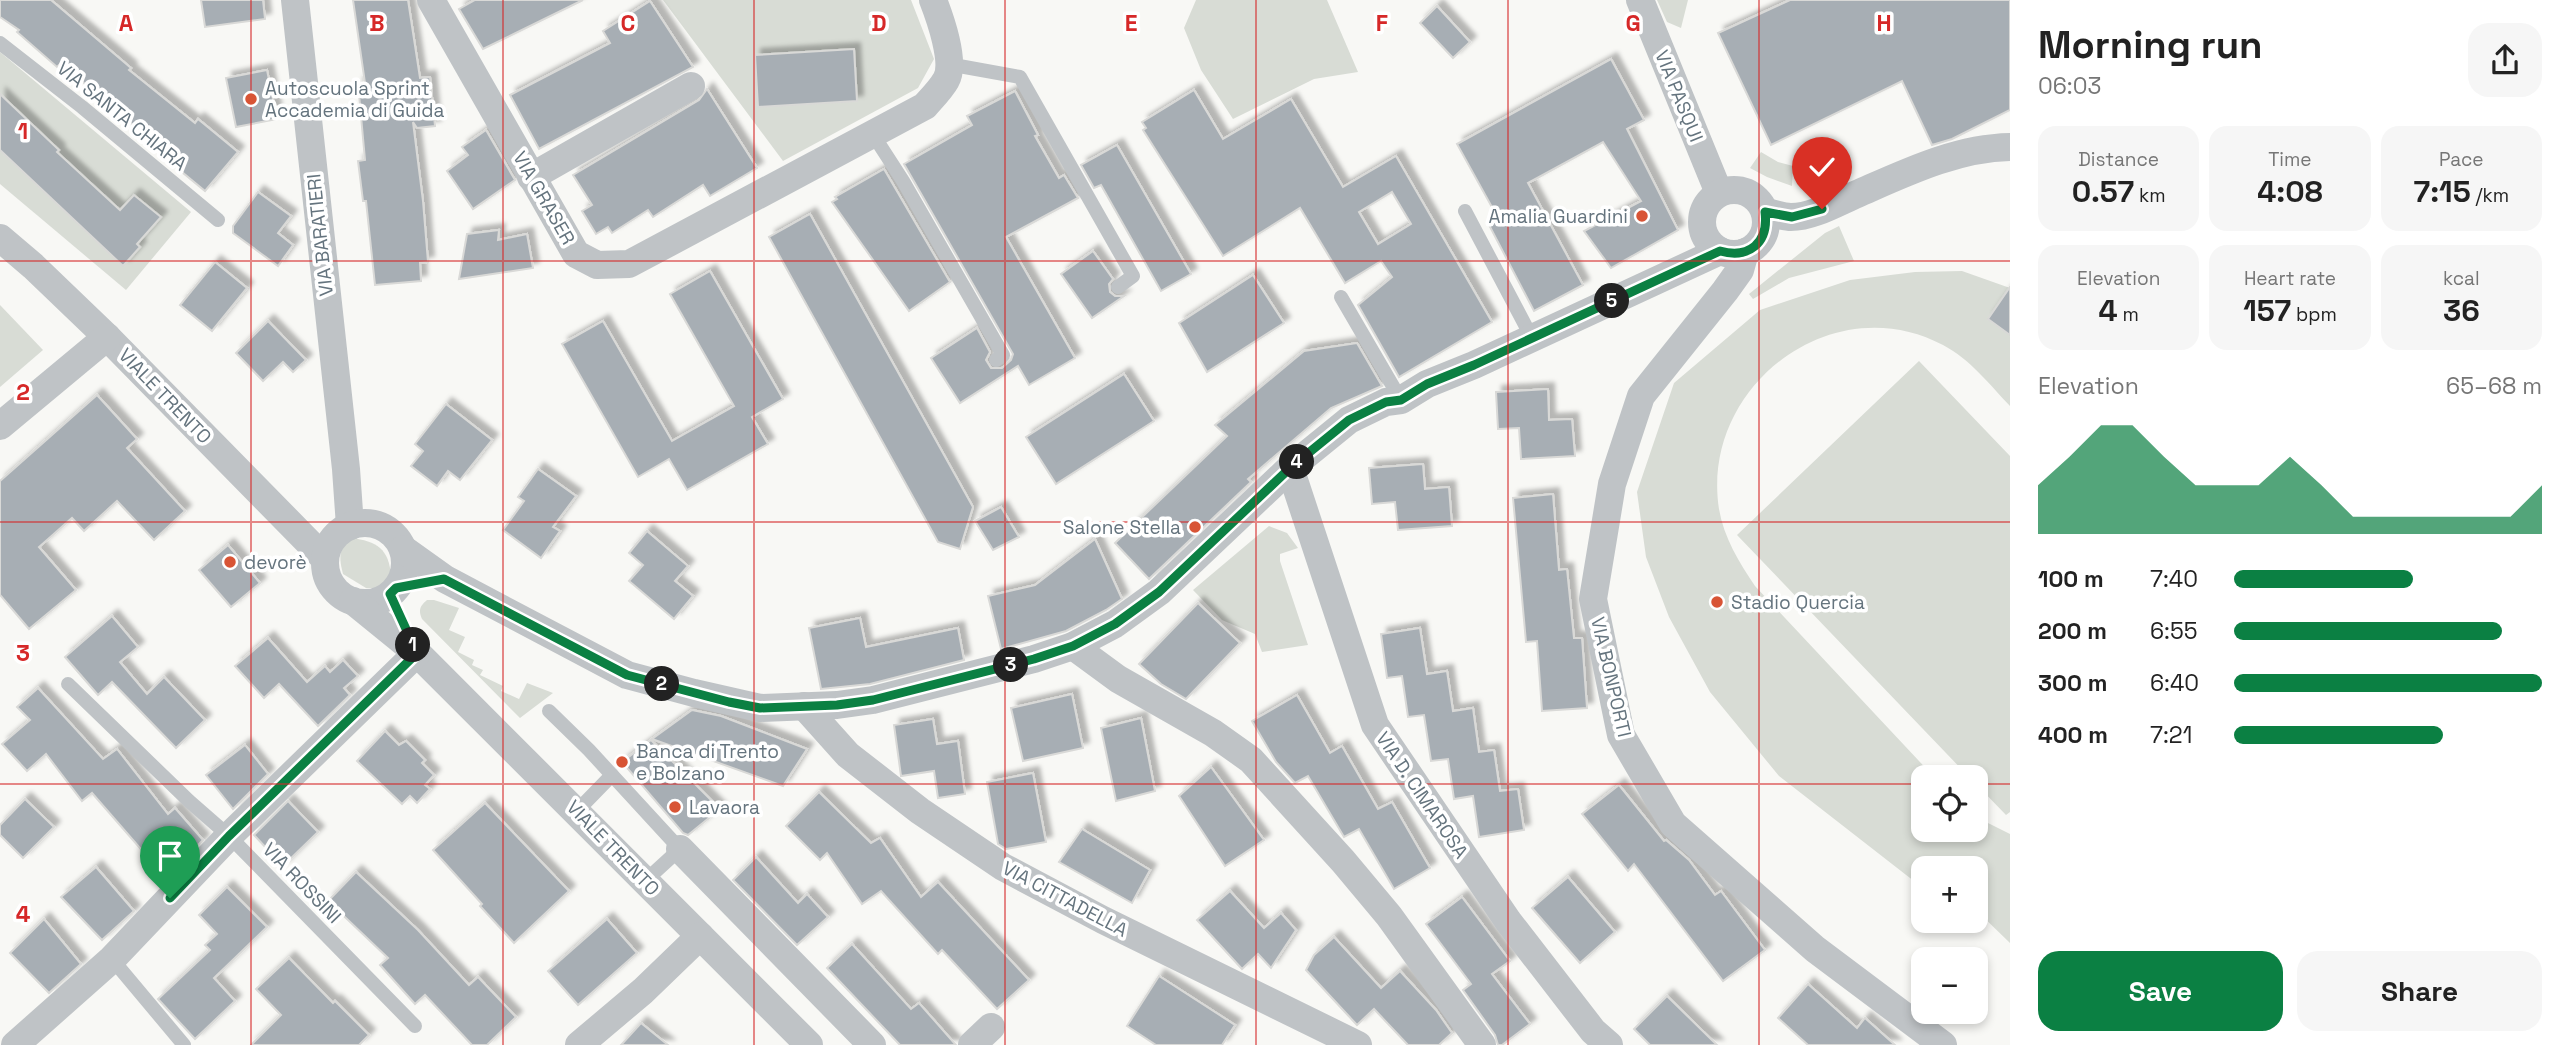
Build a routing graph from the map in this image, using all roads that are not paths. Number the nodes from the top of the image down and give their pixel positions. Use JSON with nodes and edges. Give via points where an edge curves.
{"nodes":[{"id":1,"x":295,"y":0,"type":"edge"},
{"id":2,"x":431,"y":0,"type":"edge"},
{"id":3,"x":1640,"y":0,"type":"edge"},
{"id":4,"x":936,"y":9,"type":"edge"},
{"id":5,"x":0,"y":43,"type":"edge"},
{"id":6,"x":948,"y":64,"type":"junction"},
{"id":7,"x":691,"y":86,"type":"dead end"},
{"id":8,"x":872,"y":134,"type":"junction"},
{"id":9,"x":2010,"y":146,"type":"edge"},
{"id":10,"x":531,"y":177,"type":"junction"},
{"id":11,"x":1719,"y":193,"type":"junction"},
{"id":12,"x":1465,"y":211,"type":"dead end"},
{"id":13,"x":1765,"y":212,"type":"junction"},
{"id":14,"x":218,"y":220,"type":"dead end"},
{"id":15,"x":0,"y":238,"type":"edge"},
{"id":16,"x":1732,"y":252,"type":"junction"},
{"id":17,"x":1118,"y":286,"type":"dead end"},
{"id":18,"x":1341,"y":297,"type":"dead end"},
{"id":19,"x":107,"y":337,"type":"junction"},
{"id":20,"x":1532,"y":338,"type":"junction"},
{"id":21,"x":996,"y":360,"type":"dead end"},
{"id":22,"x":1401,"y":400,"type":"junction"},
{"id":23,"x":0,"y":426,"type":"edge"},
{"id":24,"x":1290,"y":468,"type":"junction"},
{"id":25,"x":346,"y":537,"type":"junction"},
{"id":26,"x":403,"y":549,"type":"junction"},
{"id":27,"x":444,"y":579,"type":"junction"},
{"id":28,"x":393,"y":591,"type":"junction"},
{"id":29,"x":353,"y":601,"type":"junction"},
{"id":30,"x":1073,"y":646,"type":"junction"},
{"id":31,"x":417,"y":653,"type":"junction"},
{"id":32,"x":68,"y":684,"type":"dead end"},
{"id":33,"x":804,"y":706,"type":"junction"},
{"id":34,"x":549,"y":711,"type":"dead end"},
{"id":35,"x":612,"y":775,"type":"junction"},
{"id":36,"x":577,"y":811,"type":"junction"},
{"id":37,"x":229,"y":836,"type":"junction"},
{"id":38,"x":680,"y":849,"type":"junction"},
{"id":39,"x":645,"y":881,"type":"junction"},
{"id":40,"x":700,"y":936,"type":"junction"},
{"id":41,"x":111,"y":959,"type":"junction"},
{"id":42,"x":415,"y":1026,"type":"dead end"},
{"id":43,"x":0,"y":1040,"type":"edge"},
{"id":44,"x":4,"y":1045,"type":"edge"},
{"id":45,"x":15,"y":1045,"type":"edge"},
{"id":46,"x":184,"y":1045,"type":"edge"},
{"id":47,"x":579,"y":1045,"type":"edge"},
{"id":48,"x":809,"y":1045,"type":"edge"},
{"id":49,"x":872,"y":1045,"type":"edge"},
{"id":50,"x":1358,"y":1045,"type":"edge"},
{"id":51,"x":1482,"y":1045,"type":"edge"},
{"id":52,"x":1609,"y":1045,"type":"edge"},
{"id":53,"x":1943,"y":1045,"type":"edge"}],
"edges":[{"from":1,"to":25,"type":"street","name":"VIA BARATIERI","via":[[346,469]]},
{"from":2,"to":10,"type":"street","name":"VIA GRASER"},
{"from":3,"to":11,"type":"street","name":"VIA PASQUI"},
{"from":4,"to":6,"type":"street"},
{"from":5,"to":14,"type":"lane","name":"VIA SANTA CHIARA"},
{"from":6,"to":8,"type":"street","name":"VIA GRASER","via":[[948,79],[925,106]]},
{"from":6,"to":17,"type":"lane","via":[[1020,77],[1032,111],[1133,276]]},
{"from":7,"to":10,"type":"street"},
{"from":8,"to":10,"type":"street","name":"VIA GRASER","via":[[629,264],[597,265],[576,254]]},
{"from":8,"to":21,"type":"lane","via":[[1003,355]]},
{"from":9,"to":13,"type":"street","via":[[1959,154],[1822,209],[1792,217]]},
{"from":11,"to":13,"type":"street","via":[[1746,191]]},
{"from":11,"to":16,"type":"street","via":[[1707,202],[1702,230],[1708,242]]},
{"from":12,"to":20,"type":"lane"},
{"from":13,"to":16,"type":"street","via":[[1767,224],[1756,246]]},
{"from":15,"to":19,"type":"street","name":"VIALE TRENTO"},
{"from":16,"to":20,"type":"street","name":"VIALE TRENTO"},
{"from":16,"to":53,"type":"street","name":"VIA BONPORTI","via":[[1740,270],[1642,396],[1612,484],[1593,598],[1621,735],[1673,824],[1815,948]]},
{"from":18,"to":22,"type":"lane"},
{"from":19,"to":23,"type":"street"},
{"from":19,"to":25,"type":"street","name":"VIALE TRENTO","via":[[286,518]]},
{"from":20,"to":22,"type":"street","name":"VIALE TRENTO"},
{"from":22,"to":24,"type":"street","name":"VIALE TRENTO","via":[[1386,402],[1349,420]]},
{"from":24,"to":30,"type":"street","name":"VIALE TRENTO","via":[[1159,592],[1115,624]]},
{"from":24,"to":52,"type":"street","name":"VIA D. CIMAROSA","via":[[1375,725],[1508,920],[1593,1031]]},
{"from":25,"to":26,"type":"street","name":"VIALE TRENTO","via":[[387,530]]},
{"from":25,"to":29,"type":"street","name":"VIALE TRENTO","via":[[327,573],[332,585]]},
{"from":26,"to":27,"type":"street","name":"VIALE TRENTO"},
{"from":26,"to":28,"type":"street","via":[[404,571]]},
{"from":27,"to":28,"type":"street"},
{"from":27,"to":33,"type":"street","name":"VIALE TRENTO","via":[[627,675],[760,708]]},
{"from":28,"to":29,"type":"street","via":[[379,600]]},
{"from":28,"to":31,"type":"street","name":"VIALE TRENTO"},
{"from":29,"to":31,"type":"street","name":"VIALE TRENTO"},
{"from":30,"to":33,"type":"street","name":"VIALE TRENTO","via":[[873,700]]},
{"from":30,"to":51,"type":"street","via":[[1118,679],[1251,760],[1389,916]]},
{"from":31,"to":36,"type":"street","name":"VIALE TRENTO"},
{"from":31,"to":37,"type":"street"},
{"from":32,"to":37,"type":"lane","name":"VIA ROSSINI"},
{"from":33,"to":50,"type":"street","name":"VIA CITTADELLA","via":[[848,755],[1003,867]]},
{"from":34,"to":35,"type":"lane"},
{"from":35,"to":36,"type":"lane"},
{"from":35,"to":38,"type":"lane"},
{"from":36,"to":39,"type":"street","name":"VIALE TRENTO"},
{"from":37,"to":41,"type":"street"},
{"from":37,"to":42,"type":"lane","name":"VIA ROSSINI"},
{"from":38,"to":39,"type":"lane"},
{"from":38,"to":49,"type":"street"},
{"from":39,"to":40,"type":"street","name":"VIALE TRENTO"},
{"from":40,"to":47,"type":"street"},
{"from":40,"to":48,"type":"street","name":"VIALE TRENTO"},
{"from":41,"to":45,"type":"street"},
{"from":41,"to":46,"type":"lane"},
{"from":43,"to":44,"type":"street"}]}
